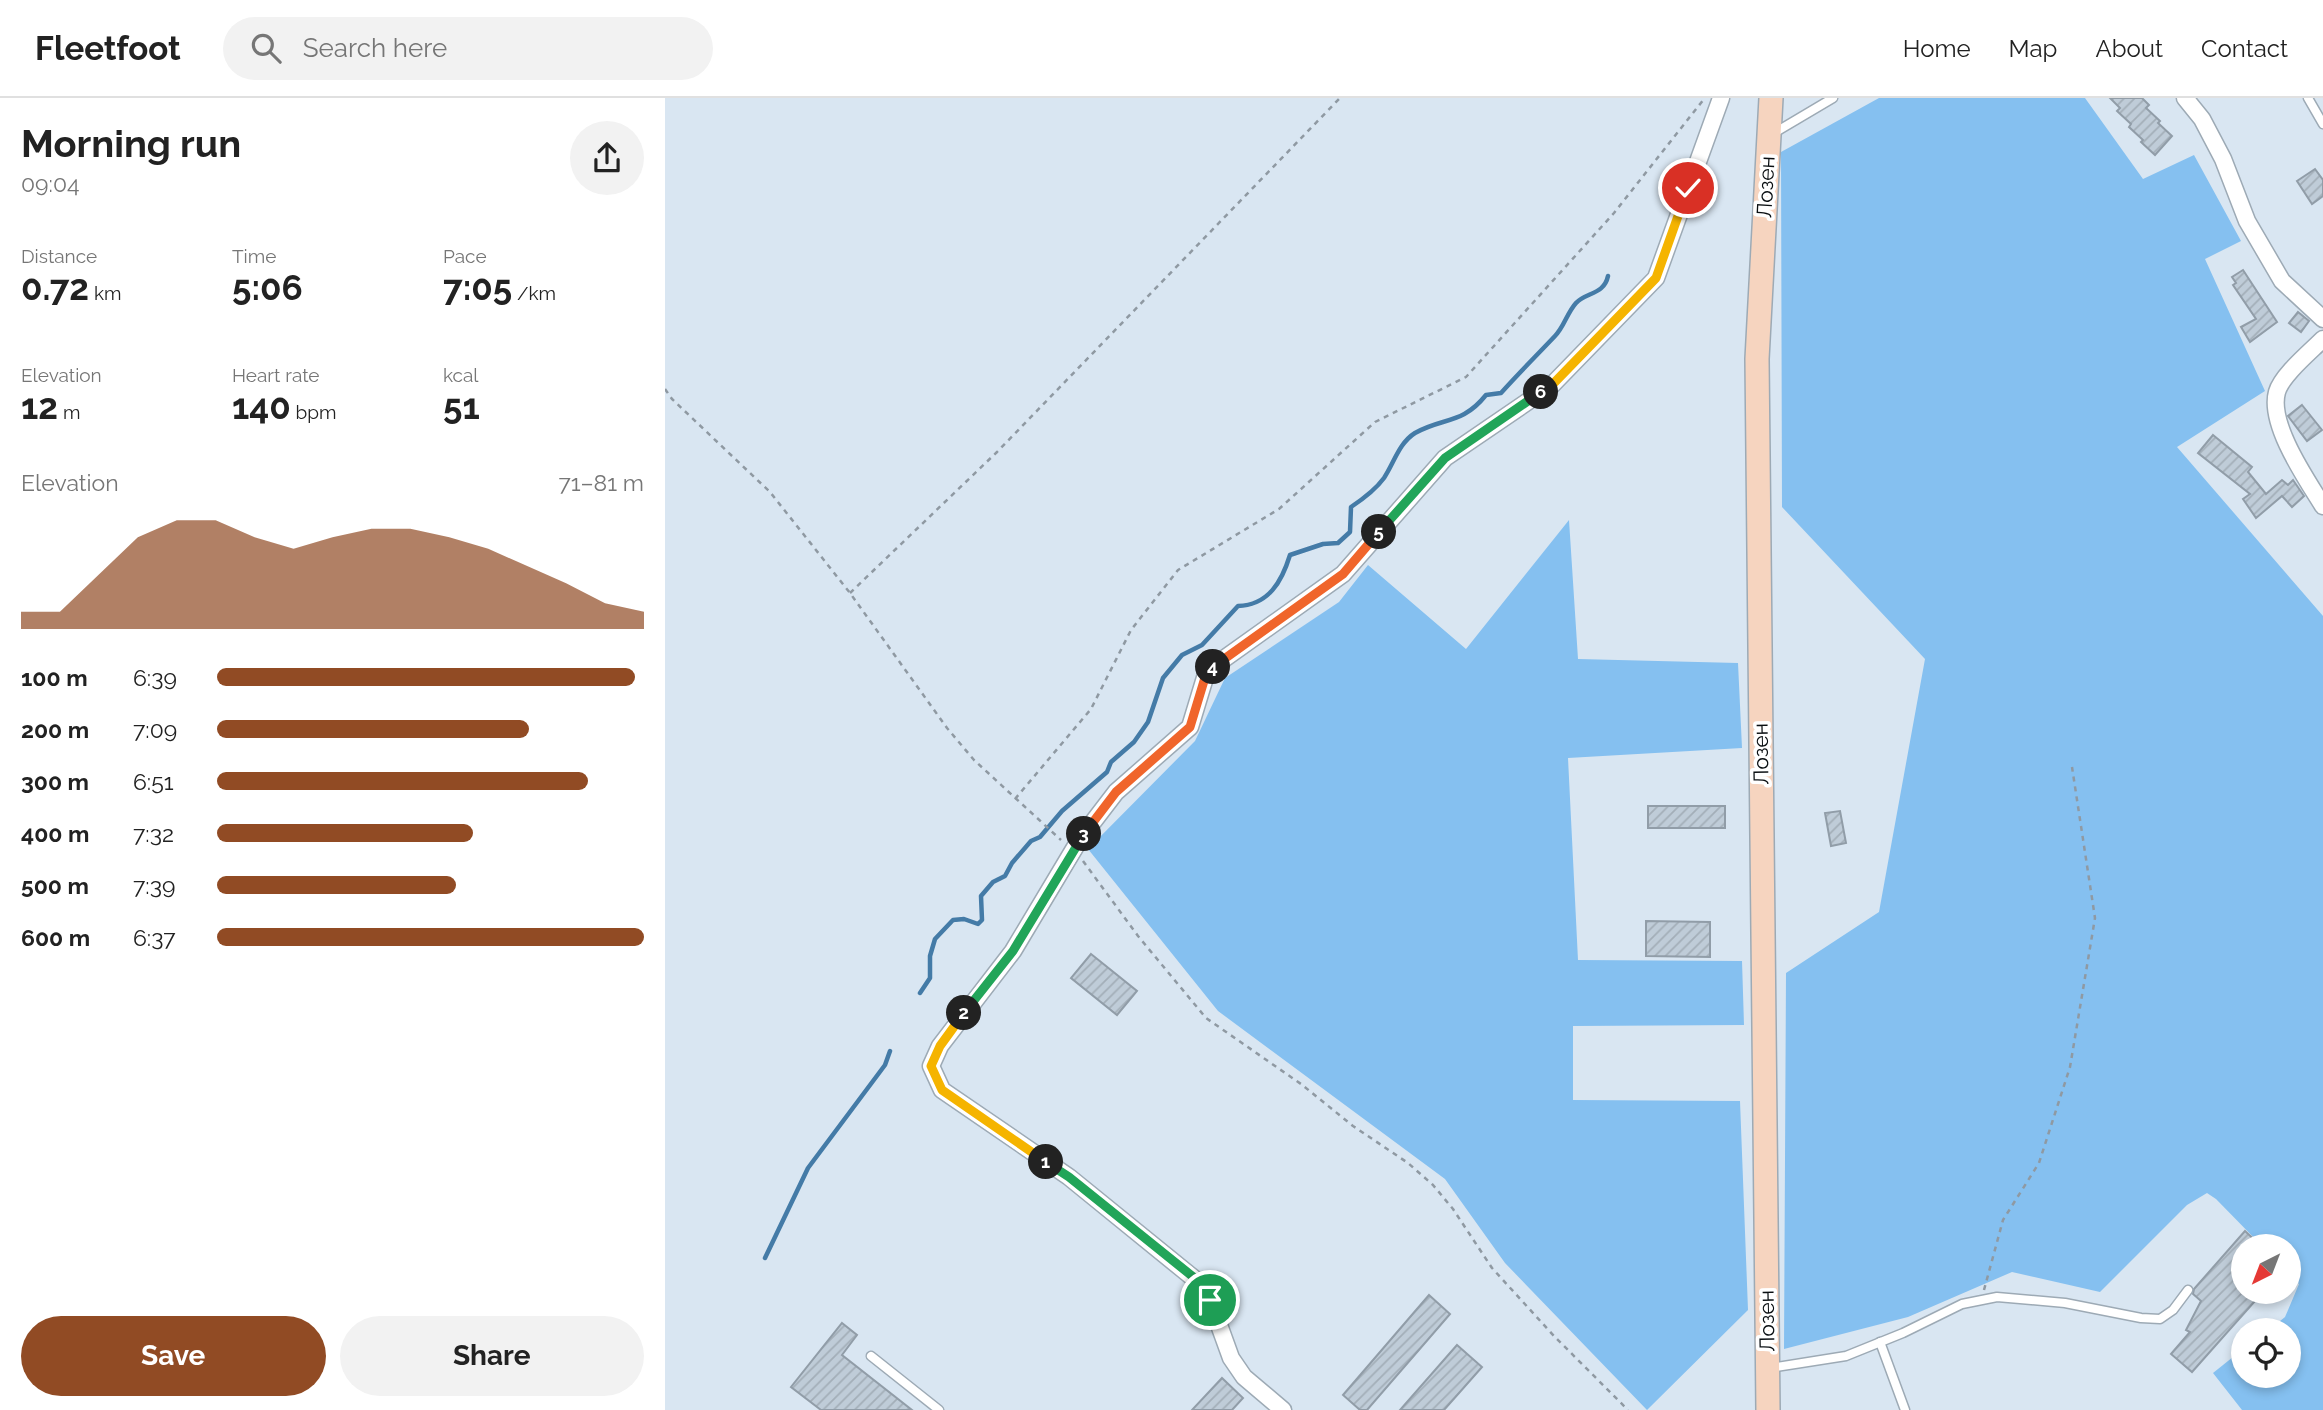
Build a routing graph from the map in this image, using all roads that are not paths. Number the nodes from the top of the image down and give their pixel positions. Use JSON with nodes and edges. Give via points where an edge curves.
{"nodes":[{"id":1,"x":1721,"y":98,"type":"edge"},
{"id":2,"x":1771,"y":98,"type":"edge"},
{"id":3,"x":1833,"y":98,"type":"edge"},
{"id":4,"x":2185,"y":98,"type":"edge"},
{"id":5,"x":2308,"y":98,"type":"edge"},
{"id":6,"x":2323,"y":124,"type":"edge"},
{"id":7,"x":1768,"y":136,"type":"junction"},
{"id":8,"x":2323,"y":319,"type":"edge"},
{"id":9,"x":2323,"y":339,"type":"edge"},
{"id":10,"x":2323,"y":506,"type":"edge"},
{"id":11,"x":2188,"y":1290,"type":"dead end"},
{"id":12,"x":1880,"y":1342,"type":"junction"},
{"id":13,"x":871,"y":1356,"type":"dead end"},
{"id":14,"x":1767,"y":1368,"type":"junction"},
{"id":15,"x":939,"y":1410,"type":"edge"},
{"id":16,"x":1283,"y":1410,"type":"edge"},
{"id":17,"x":1768,"y":1410,"type":"edge"},
{"id":18,"x":1905,"y":1410,"type":"edge"}],
"edges":[{"from":1,"to":16,"type":"street","via":[[1656,278],[1552,385],[1445,458],[1343,574],[1207,671],[1190,727],[1116,792],[1073,851],[1013,951],[940,1046],[931,1066],[942,1090],[1069,1177],[1197,1280],[1210,1300],[1231,1358],[1244,1377]]},
{"from":2,"to":7,"type":"street","name":"Лозен"},
{"from":3,"to":7,"type":"lane"},
{"from":4,"to":8,"type":"street","via":[[2202,119],[2247,221],[2282,281]]},
{"from":5,"to":6,"type":"lane"},
{"from":7,"to":14,"type":"street","name":"Лозен","via":[[1757,359]]},
{"from":9,"to":10,"type":"street","via":[[2287,375],[2276,393],[2278,421],[2291,455]]},
{"from":11,"to":12,"type":"lane","via":[[2173,1310],[2159,1319],[1997,1297],[1962,1304]]},
{"from":12,"to":14,"type":"lane","via":[[1846,1356]]},
{"from":12,"to":18,"type":"lane"},
{"from":13,"to":15,"type":"lane"},
{"from":14,"to":17,"type":"street","name":"Лозен"}]}
